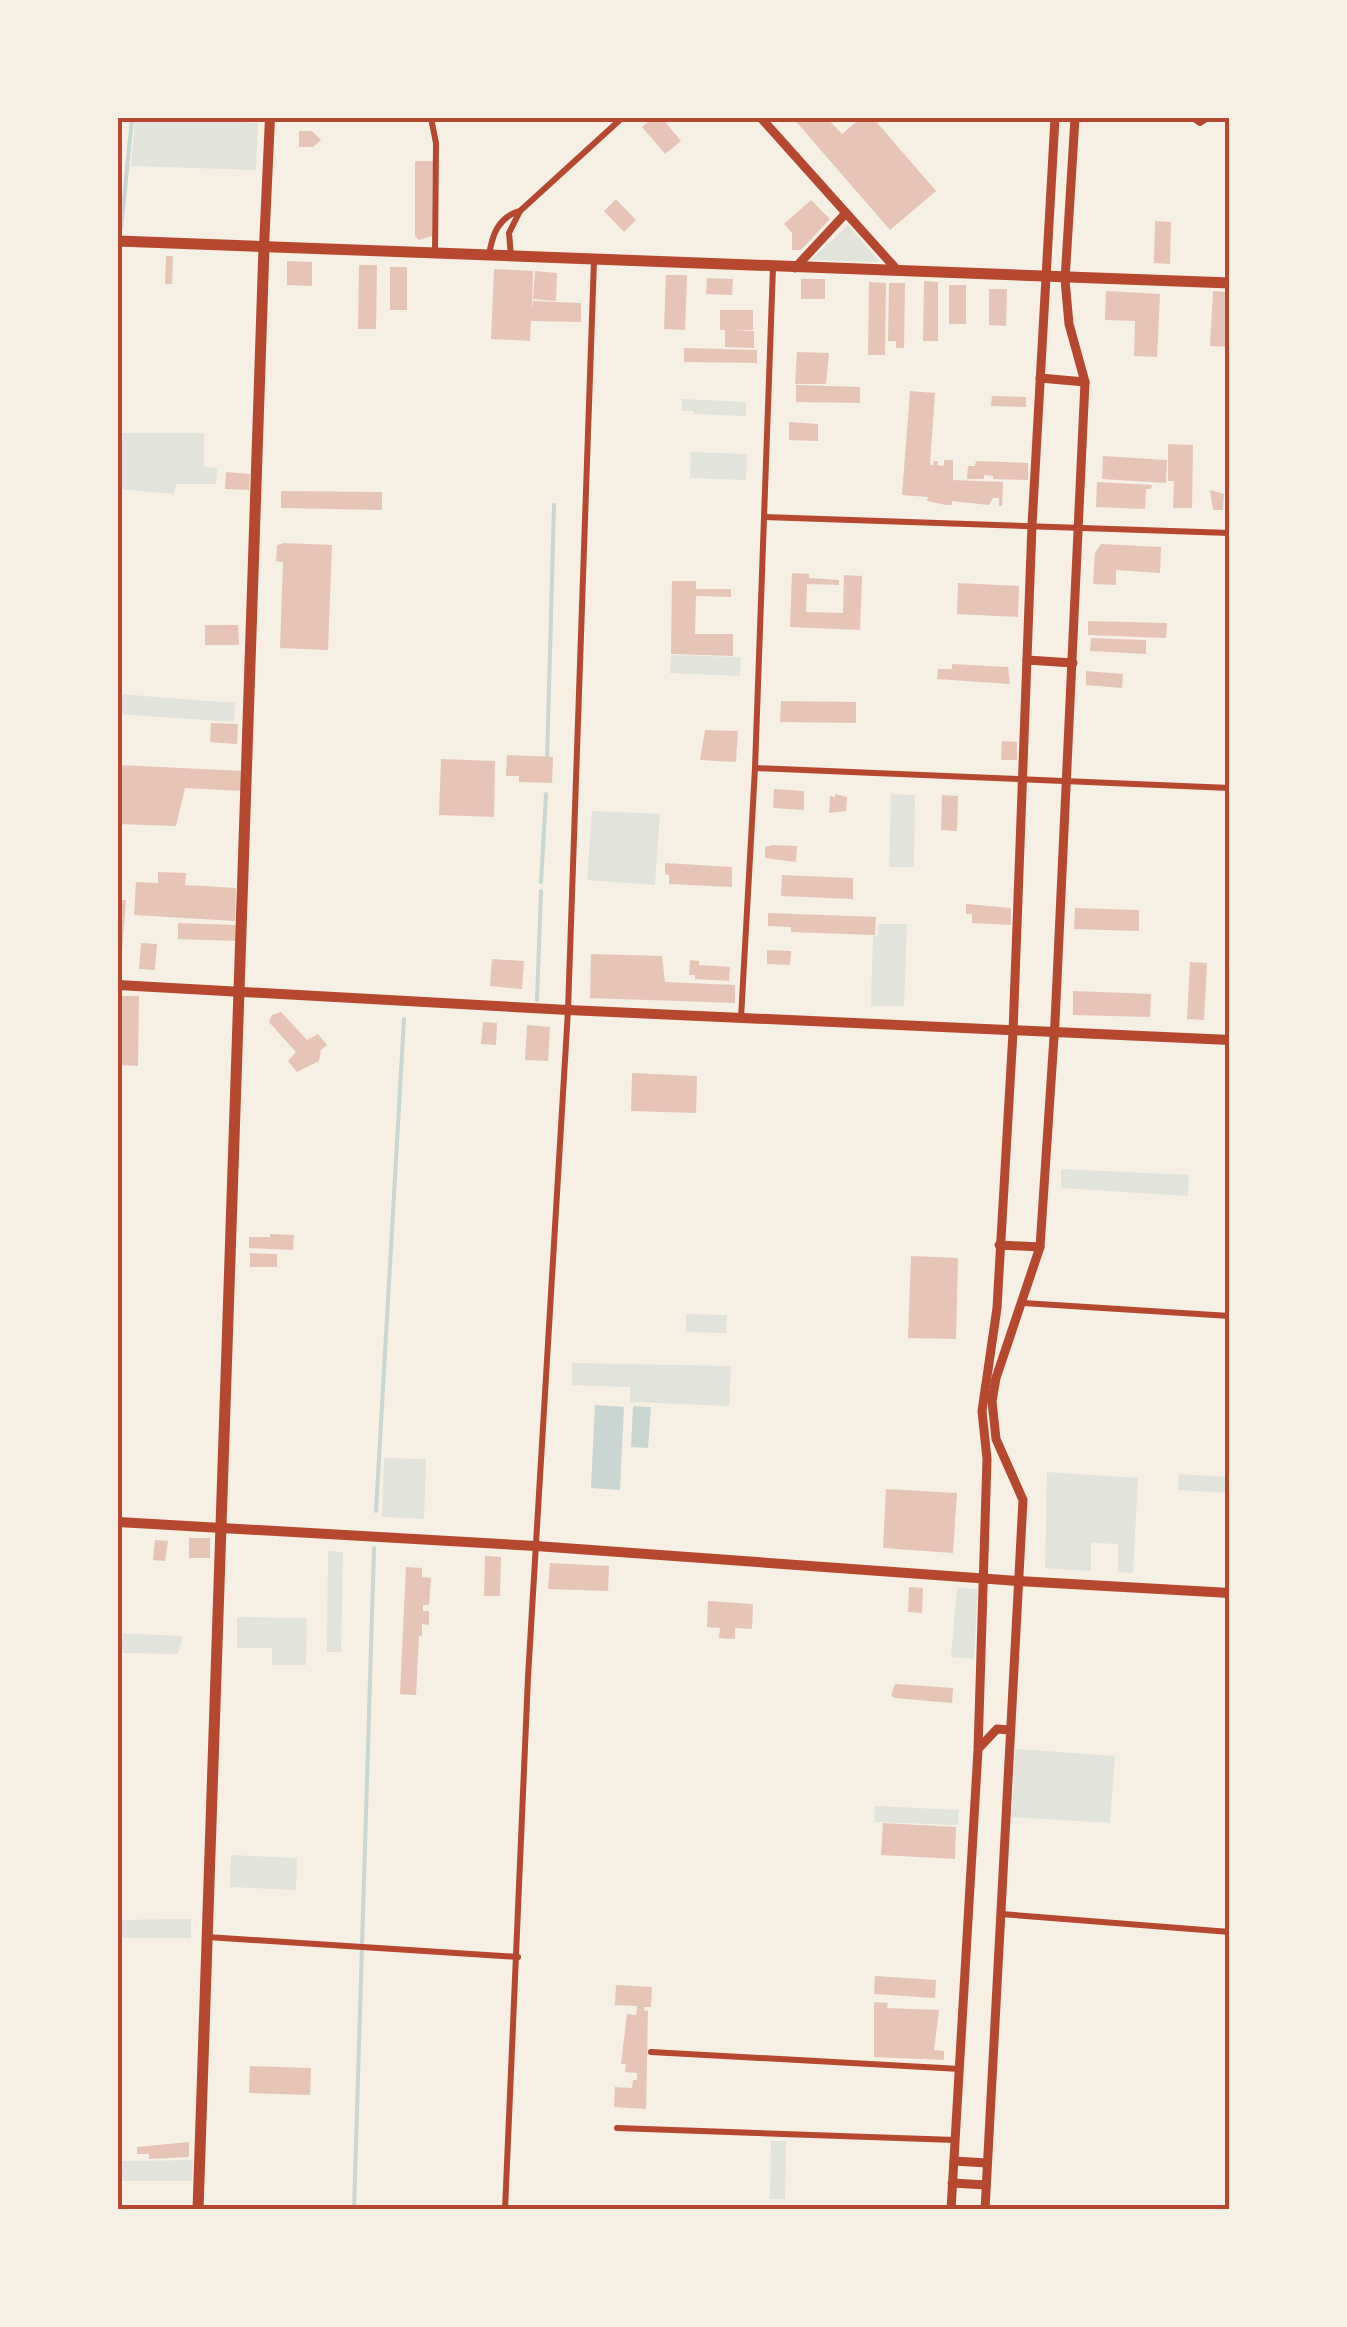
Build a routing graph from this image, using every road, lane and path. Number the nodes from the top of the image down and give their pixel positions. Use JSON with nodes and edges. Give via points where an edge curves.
{"nodes":[{"id":1,"x":270,"y":118,"type":"edge"},
{"id":2,"x":431,"y":118,"type":"edge"},
{"id":3,"x":622,"y":118,"type":"edge"},
{"id":4,"x":761,"y":118,"type":"edge"},
{"id":5,"x":1055,"y":118,"type":"edge"},
{"id":6,"x":1075,"y":118,"type":"edge"},
{"id":7,"x":1193,"y":118,"type":"edge"},
{"id":8,"x":1206,"y":119,"type":"edge"},
{"id":9,"x":520,"y":211,"type":"junction"},
{"id":10,"x":846,"y":213,"type":"junction"},
{"id":11,"x":118,"y":241,"type":"edge"},
{"id":12,"x":264,"y":247,"type":"junction"},
{"id":13,"x":434,"y":254,"type":"junction"},
{"id":14,"x":490,"y":256,"type":"junction"},
{"id":15,"x":511,"y":256,"type":"junction"},
{"id":16,"x":594,"y":260,"type":"junction"},
{"id":17,"x":774,"y":267,"type":"junction"},
{"id":18,"x":795,"y":268,"type":"junction"},
{"id":19,"x":898,"y":271,"type":"junction"},
{"id":20,"x":1046,"y":278,"type":"junction"},
{"id":21,"x":1065,"y":280,"type":"junction"},
{"id":22,"x":1230,"y":283,"type":"edge"},
{"id":23,"x":1040,"y":378,"type":"junction"},
{"id":24,"x":1085,"y":382,"type":"junction"},
{"id":25,"x":764,"y":518,"type":"junction"},
{"id":26,"x":1032,"y":525,"type":"junction"},
{"id":27,"x":1080,"y":527,"type":"junction"},
{"id":28,"x":1230,"y":533,"type":"edge"},
{"id":29,"x":1027,"y":660,"type":"junction"},
{"id":30,"x":1072,"y":663,"type":"junction"},
{"id":31,"x":754,"y":768,"type":"junction"},
{"id":32,"x":1022,"y":780,"type":"junction"},
{"id":33,"x":1066,"y":781,"type":"junction"},
{"id":34,"x":1230,"y":788,"type":"edge"},
{"id":35,"x":118,"y":985,"type":"edge"},
{"id":36,"x":240,"y":993,"type":"junction"},
{"id":37,"x":568,"y":1010,"type":"junction"},
{"id":38,"x":741,"y":1018,"type":"junction"},
{"id":39,"x":1013,"y":1032,"type":"junction"},
{"id":40,"x":1054,"y":1034,"type":"junction"},
{"id":41,"x":1230,"y":1040,"type":"edge"},
{"id":42,"x":999,"y":1245,"type":"junction"},
{"id":43,"x":1040,"y":1247,"type":"junction"},
{"id":44,"x":1023,"y":1303,"type":"junction"},
{"id":45,"x":1230,"y":1316,"type":"edge"},
{"id":46,"x":992,"y":1351,"type":"junction"},
{"id":47,"x":1004,"y":1356,"type":"junction"},
{"id":48,"x":118,"y":1522,"type":"edge"},
{"id":49,"x":220,"y":1528,"type":"junction"},
{"id":50,"x":536,"y":1546,"type":"junction"},
{"id":51,"x":983,"y":1578,"type":"junction"},
{"id":52,"x":1018,"y":1582,"type":"junction"},
{"id":53,"x":1230,"y":1594,"type":"edge"},
{"id":54,"x":1010,"y":1730,"type":"junction"},
{"id":55,"x":978,"y":1750,"type":"junction"},
{"id":56,"x":1001,"y":1914,"type":"junction"},
{"id":57,"x":1230,"y":1932,"type":"edge"},
{"id":58,"x":207,"y":1938,"type":"junction"},
{"id":59,"x":518,"y":1956,"type":"junction"},
{"id":60,"x":651,"y":2052,"type":"dead end"},
{"id":61,"x":960,"y":2069,"type":"junction"},
{"id":62,"x":617,"y":2128,"type":"dead end"},
{"id":63,"x":954,"y":2140,"type":"junction"},
{"id":64,"x":954,"y":2160,"type":"junction"},
{"id":65,"x":986,"y":2163,"type":"junction"},
{"id":66,"x":952,"y":2183,"type":"junction"},
{"id":67,"x":986,"y":2185,"type":"junction"},
{"id":68,"x":198,"y":2210,"type":"edge"},
{"id":69,"x":505,"y":2210,"type":"edge"},
{"id":70,"x":951,"y":2210,"type":"edge"},
{"id":71,"x":985,"y":2210,"type":"edge"}],
"edges":[{"from":1,"to":12,"type":"main road"},
{"from":2,"to":13,"type":"street"},
{"from":3,"to":9,"type":"street"},
{"from":4,"to":10,"type":"street"},
{"from":5,"to":20,"type":"street"},
{"from":6,"to":21,"type":"street"},
{"from":7,"to":8,"type":"street"},
{"from":9,"to":14,"type":"street","via":[[495,230]]},
{"from":9,"to":15,"type":"street","via":[[509,232]]},
{"from":10,"to":18,"type":"street"},
{"from":10,"to":19,"type":"street"},
{"from":11,"to":12,"type":"main road"},
{"from":12,"to":13,"type":"main road"},
{"from":12,"to":36,"type":"main road"},
{"from":13,"to":14,"type":"main road"},
{"from":14,"to":15,"type":"main road"},
{"from":15,"to":16,"type":"main road"},
{"from":16,"to":17,"type":"main road"},
{"from":16,"to":37,"type":"street"},
{"from":17,"to":18,"type":"main road"},
{"from":17,"to":25,"type":"street"},
{"from":18,"to":19,"type":"main road"},
{"from":19,"to":20,"type":"main road"},
{"from":20,"to":21,"type":"main road"},
{"from":20,"to":23,"type":"street"},
{"from":21,"to":22,"type":"main road"},
{"from":21,"to":24,"type":"street"},
{"from":23,"to":24,"type":"street"},
{"from":23,"to":26,"type":"street"},
{"from":24,"to":27,"type":"street"},
{"from":25,"to":26,"type":"street"},
{"from":25,"to":31,"type":"street"},
{"from":26,"to":27,"type":"street"},
{"from":26,"to":29,"type":"street"},
{"from":27,"to":28,"type":"street"},
{"from":27,"to":30,"type":"street"},
{"from":29,"to":30,"type":"street"},
{"from":29,"to":32,"type":"street"},
{"from":30,"to":33,"type":"street"},
{"from":31,"to":32,"type":"street"},
{"from":31,"to":38,"type":"street"},
{"from":32,"to":33,"type":"street"},
{"from":32,"to":39,"type":"street"},
{"from":33,"to":34,"type":"street"},
{"from":33,"to":40,"type":"street"},
{"from":35,"to":36,"type":"main road"},
{"from":36,"to":37,"type":"main road"},
{"from":36,"to":49,"type":"main road"},
{"from":37,"to":38,"type":"main road"},
{"from":37,"to":50,"type":"street"},
{"from":38,"to":39,"type":"main road"},
{"from":39,"to":40,"type":"main road"},
{"from":39,"to":42,"type":"street"},
{"from":40,"to":41,"type":"main road"},
{"from":40,"to":43,"type":"street"},
{"from":42,"to":43,"type":"street"},
{"from":42,"to":46,"type":"street"},
{"from":43,"to":44,"type":"street"},
{"from":44,"to":45,"type":"street"},
{"from":44,"to":47,"type":"street"},
{"from":46,"to":47,"type":"street"},
{"from":46,"to":51,"type":"street","via":[[982,1411]]},
{"from":47,"to":52,"type":"street","via":[[992,1401],[996,1439],[1023,1500]]},
{"from":48,"to":49,"type":"main road"},
{"from":49,"to":50,"type":"main road"},
{"from":49,"to":58,"type":"main road"},
{"from":50,"to":51,"type":"main road"},
{"from":50,"to":59,"type":"street"},
{"from":51,"to":52,"type":"main road"},
{"from":51,"to":55,"type":"street"},
{"from":52,"to":53,"type":"main road"},
{"from":52,"to":54,"type":"street"},
{"from":54,"to":55,"type":"street","via":[[997,1729]]},
{"from":54,"to":56,"type":"street"},
{"from":55,"to":61,"type":"street"},
{"from":56,"to":57,"type":"street"},
{"from":56,"to":65,"type":"street"},
{"from":58,"to":59,"type":"street"},
{"from":58,"to":68,"type":"main road"},
{"from":59,"to":69,"type":"street"},
{"from":60,"to":61,"type":"street"},
{"from":61,"to":63,"type":"street"},
{"from":62,"to":63,"type":"street"},
{"from":63,"to":64,"type":"street"},
{"from":64,"to":65,"type":"street"},
{"from":64,"to":66,"type":"street"},
{"from":65,"to":67,"type":"street"},
{"from":66,"to":67,"type":"street"},
{"from":66,"to":70,"type":"street"},
{"from":67,"to":71,"type":"street"}]}
